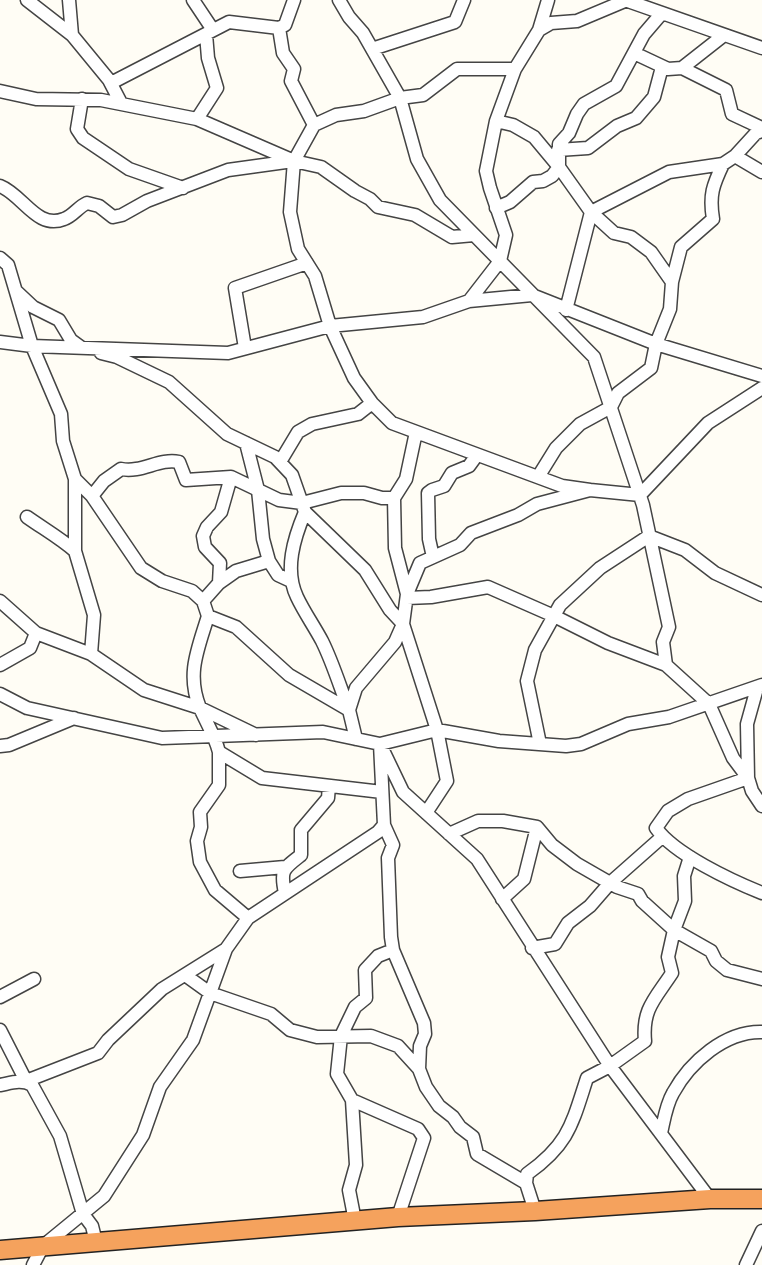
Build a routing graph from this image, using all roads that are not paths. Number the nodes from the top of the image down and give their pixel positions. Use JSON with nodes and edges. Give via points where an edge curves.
{"nodes":[{"id":1,"x":27,"y":0,"type":"edge"},
{"id":2,"x":69,"y":0,"type":"edge"},
{"id":3,"x":193,"y":0,"type":"edge"},
{"id":4,"x":294,"y":0,"type":"edge"},
{"id":5,"x":339,"y":0,"type":"edge"},
{"id":6,"x":464,"y":0,"type":"edge"},
{"id":7,"x":548,"y":0,"type":"edge"},
{"id":8,"x":626,"y":0,"type":"edge"},
{"id":9,"x":662,"y":13,"type":"junction"},
{"id":10,"x":279,"y":28,"type":"junction"},
{"id":11,"x":539,"y":30,"type":"junction"},
{"id":12,"x":210,"y":32,"type":"junction"},
{"id":13,"x":72,"y":35,"type":"junction"},
{"id":14,"x":724,"y":35,"type":"junction"},
{"id":15,"x":762,"y":48,"type":"edge"},
{"id":16,"x":372,"y":49,"type":"junction"},
{"id":17,"x":634,"y":53,"type":"junction"},
{"id":18,"x":662,"y":67,"type":"junction"},
{"id":19,"x":682,"y":68,"type":"junction"},
{"id":20,"x":514,"y":69,"type":"junction"},
{"id":21,"x":111,"y":83,"type":"junction"},
{"id":22,"x":0,"y":91,"type":"edge"},
{"id":23,"x":400,"y":98,"type":"junction"},
{"id":24,"x":82,"y":99,"type":"junction"},
{"id":25,"x":121,"y":104,"type":"junction"},
{"id":26,"x":197,"y":119,"type":"junction"},
{"id":27,"x":496,"y":120,"type":"junction"},
{"id":28,"x":314,"y":125,"type":"junction"},
{"id":29,"x":762,"y":129,"type":"edge"},
{"id":30,"x":558,"y":150,"type":"junction"},
{"id":31,"x":735,"y":156,"type":"junction"},
{"id":32,"x":294,"y":161,"type":"junction"},
{"id":33,"x":723,"y":164,"type":"junction"},
{"id":34,"x":559,"y":167,"type":"junction"},
{"id":35,"x":762,"y":171,"type":"edge"},
{"id":36,"x":0,"y":186,"type":"edge"},
{"id":37,"x":183,"y":188,"type":"junction"},
{"id":38,"x":496,"y":208,"type":"junction"},
{"id":39,"x":591,"y":212,"type":"junction"},
{"id":40,"x":474,"y":235,"type":"junction"},
{"id":41,"x":0,"y":245,"type":"edge"},
{"id":42,"x":500,"y":261,"type":"junction"},
{"id":43,"x":4,"y":262,"type":"edge"},
{"id":44,"x":307,"y":263,"type":"junction"},
{"id":45,"x":672,"y":282,"type":"junction"},
{"id":46,"x":15,"y":290,"type":"junction"},
{"id":47,"x":532,"y":295,"type":"junction"},
{"id":48,"x":469,"y":301,"type":"junction"},
{"id":49,"x":566,"y":310,"type":"junction"},
{"id":50,"x":330,"y":326,"type":"junction"},
{"id":51,"x":0,"y":342,"type":"edge"},
{"id":52,"x":656,"y":344,"type":"junction"},
{"id":53,"x":32,"y":346,"type":"junction"},
{"id":54,"x":79,"y":347,"type":"junction"},
{"id":55,"x":245,"y":348,"type":"junction"},
{"id":56,"x":762,"y":376,"type":"edge"},
{"id":57,"x":762,"y":388,"type":"edge"},
{"id":58,"x":372,"y":403,"type":"junction"},
{"id":59,"x":611,"y":407,"type":"junction"},
{"id":60,"x":416,"y":432,"type":"junction"},
{"id":61,"x":246,"y":443,"type":"junction"},
{"id":62,"x":477,"y":455,"type":"junction"},
{"id":63,"x":280,"y":462,"type":"junction"},
{"id":64,"x":231,"y":477,"type":"junction"},
{"id":65,"x":538,"y":477,"type":"junction"},
{"id":66,"x":75,"y":479,"type":"junction"},
{"id":67,"x":258,"y":490,"type":"junction"},
{"id":68,"x":590,"y":490,"type":"junction"},
{"id":69,"x":640,"y":495,"type":"junction"},
{"id":70,"x":92,"y":496,"type":"junction"},
{"id":71,"x":394,"y":498,"type":"junction"},
{"id":72,"x":303,"y":508,"type":"junction"},
{"id":73,"x":27,"y":516,"type":"dead end"},
{"id":74,"x":650,"y":536,"type":"junction"},
{"id":75,"x":75,"y":551,"type":"junction"},
{"id":76,"x":433,"y":557,"type":"junction"},
{"id":77,"x":269,"y":561,"type":"junction"},
{"id":78,"x":291,"y":581,"type":"junction"},
{"id":79,"x":219,"y":583,"type":"junction"},
{"id":80,"x":762,"y":595,"type":"edge"},
{"id":81,"x":407,"y":596,"type":"junction"},
{"id":82,"x":0,"y":601,"type":"edge"},
{"id":83,"x":203,"y":601,"type":"junction"},
{"id":84,"x":208,"y":616,"type":"junction"},
{"id":85,"x":554,"y":616,"type":"junction"},
{"id":86,"x":403,"y":624,"type":"junction"},
{"id":87,"x":36,"y":633,"type":"junction"},
{"id":88,"x":91,"y":654,"type":"junction"},
{"id":89,"x":666,"y":664,"type":"junction"},
{"id":90,"x":0,"y":665,"type":"edge"},
{"id":91,"x":760,"y":686,"type":"edge"},
{"id":92,"x":0,"y":694,"type":"edge"},
{"id":93,"x":709,"y":704,"type":"junction"},
{"id":94,"x":200,"y":708,"type":"junction"},
{"id":95,"x":349,"y":710,"type":"junction"},
{"id":96,"x":74,"y":718,"type":"junction"},
{"id":97,"x":437,"y":730,"type":"junction"},
{"id":98,"x":257,"y":735,"type":"junction"},
{"id":99,"x":215,"y":737,"type":"junction"},
{"id":100,"x":356,"y":739,"type":"junction"},
{"id":101,"x":380,"y":744,"type":"junction"},
{"id":102,"x":540,"y":744,"type":"junction"},
{"id":103,"x":0,"y":746,"type":"edge"},
{"id":104,"x":219,"y":752,"type":"junction"},
{"id":105,"x":748,"y":777,"type":"junction"},
{"id":106,"x":328,"y":786,"type":"junction"},
{"id":107,"x":382,"y":792,"type":"junction"},
{"id":108,"x":762,"y":806,"type":"edge"},
{"id":109,"x":426,"y":813,"type":"junction"},
{"id":110,"x":384,"y":825,"type":"junction"},
{"id":111,"x":537,"y":827,"type":"junction"},
{"id":112,"x":449,"y":834,"type":"junction"},
{"id":113,"x":662,"y":837,"type":"junction"},
{"id":114,"x":690,"y":858,"type":"junction"},
{"id":115,"x":285,"y":867,"type":"junction"},
{"id":116,"x":240,"y":871,"type":"dead end"},
{"id":117,"x":610,"y":882,"type":"junction"},
{"id":118,"x":285,"y":893,"type":"junction"},
{"id":119,"x":762,"y":894,"type":"edge"},
{"id":120,"x":502,"y":899,"type":"junction"},
{"id":121,"x":248,"y":918,"type":"junction"},
{"id":122,"x":674,"y":930,"type":"junction"},
{"id":123,"x":532,"y":948,"type":"junction"},
{"id":124,"x":226,"y":949,"type":"junction"},
{"id":125,"x":393,"y":950,"type":"junction"},
{"id":126,"x":185,"y":975,"type":"junction"},
{"id":127,"x":34,"y":979,"type":"dead end"},
{"id":128,"x":762,"y":979,"type":"edge"},
{"id":129,"x":210,"y":993,"type":"junction"},
{"id":130,"x":0,"y":997,"type":"edge"},
{"id":131,"x":0,"y":1030,"type":"edge"},
{"id":132,"x":762,"y":1032,"type":"edge"},
{"id":133,"x":341,"y":1036,"type":"junction"},
{"id":134,"x":610,"y":1066,"type":"junction"},
{"id":135,"x":419,"y":1069,"type":"junction"},
{"id":136,"x":26,"y":1082,"type":"junction"},
{"id":137,"x":0,"y":1085,"type":"edge"},
{"id":138,"x":352,"y":1100,"type":"junction"},
{"id":139,"x":661,"y":1133,"type":"junction"},
{"id":140,"x":526,"y":1183,"type":"junction"},
{"id":141,"x":710,"y":1199,"type":"junction"},
{"id":142,"x":762,"y":1199,"type":"edge"},
{"id":143,"x":535,"y":1211,"type":"junction"},
{"id":144,"x":83,"y":1214,"type":"junction"},
{"id":145,"x":398,"y":1217,"type":"junction"},
{"id":146,"x":355,"y":1221,"type":"junction"},
{"id":147,"x":762,"y":1231,"type":"edge"},
{"id":148,"x":96,"y":1242,"type":"junction"},
{"id":149,"x":43,"y":1246,"type":"junction"},
{"id":150,"x":0,"y":1250,"type":"edge"},
{"id":151,"x":33,"y":1265,"type":"edge"},
{"id":152,"x":746,"y":1265,"type":"edge"}],
"edges":[{"from":1,"to":13,"type":"street"},
{"from":2,"to":13,"type":"street"},
{"from":3,"to":12,"type":"street"},
{"from":4,"to":10,"type":"street","via":[[285,25]]},
{"from":5,"to":16,"type":"street"},
{"from":6,"to":16,"type":"street","via":[[455,22]]},
{"from":7,"to":11,"type":"street"},
{"from":8,"to":9,"type":"street"},
{"from":8,"to":11,"type":"street","via":[[577,21],[551,23]]},
{"from":9,"to":14,"type":"street"},
{"from":9,"to":17,"type":"street"},
{"from":10,"to":12,"type":"street","via":[[229,22]]},
{"from":10,"to":28,"type":"street","via":[[284,53],[294,69],[291,81]]},
{"from":11,"to":20,"type":"street"},
{"from":12,"to":21,"type":"street"},
{"from":12,"to":26,"type":"street","via":[[208,58],[216,88]]},
{"from":13,"to":21,"type":"street"},
{"from":14,"to":15,"type":"street"},
{"from":14,"to":19,"type":"street"},
{"from":16,"to":23,"type":"street"},
{"from":17,"to":18,"type":"street"},
{"from":17,"to":30,"type":"street","via":[[616,86],[584,104]]},
{"from":18,"to":19,"type":"street"},
{"from":18,"to":30,"type":"street","via":[[654,97],[636,118],[616,126],[588,148]]},
{"from":19,"to":29,"type":"street","via":[[726,90],[732,114]]},
{"from":20,"to":23,"type":"street","via":[[457,69],[423,95]]},
{"from":20,"to":27,"type":"street"},
{"from":21,"to":25,"type":"street"},
{"from":22,"to":24,"type":"street","via":[[36,99]]},
{"from":23,"to":28,"type":"street"},
{"from":23,"to":40,"type":"street","via":[[417,159],[440,200]]},
{"from":24,"to":25,"type":"street"},
{"from":24,"to":37,"type":"street","via":[[77,129],[84,138],[129,169]]},
{"from":25,"to":26,"type":"street"},
{"from":26,"to":32,"type":"street"},
{"from":27,"to":34,"type":"street","via":[[534,137]]},
{"from":27,"to":38,"type":"street","via":[[486,171]]},
{"from":28,"to":32,"type":"street"},
{"from":29,"to":31,"type":"street"},
{"from":30,"to":34,"type":"street"},
{"from":31,"to":33,"type":"street"},
{"from":31,"to":35,"type":"street"},
{"from":32,"to":37,"type":"street","via":[[228,170]]},
{"from":32,"to":40,"type":"street","via":[[321,167],[378,207],[415,214],[452,237]]},
{"from":32,"to":44,"type":"street","via":[[290,212],[298,249]]},
{"from":33,"to":39,"type":"street","via":[[669,172]]},
{"from":33,"to":45,"type":"street","via":[[713,185],[713,219],[681,247]]},
{"from":34,"to":38,"type":"street","via":[[552,176],[533,182],[510,202]]},
{"from":34,"to":39,"type":"street"},
{"from":36,"to":37,"type":"street","via":[[11,190],[41,219],[51,223],[66,219],[87,203],[99,206],[113,217],[122,215]]},
{"from":38,"to":42,"type":"street","via":[[506,235]]},
{"from":39,"to":45,"type":"street","via":[[614,233],[631,237],[651,252]]},
{"from":39,"to":49,"type":"street"},
{"from":40,"to":42,"type":"street"},
{"from":41,"to":43,"type":"street"},
{"from":42,"to":47,"type":"street"},
{"from":42,"to":48,"type":"street"},
{"from":43,"to":46,"type":"street"},
{"from":44,"to":50,"type":"street","via":[[315,276]]},
{"from":44,"to":55,"type":"street","via":[[235,288]]},
{"from":45,"to":52,"type":"street","via":[[670,309]]},
{"from":46,"to":53,"type":"street"},
{"from":46,"to":54,"type":"street","via":[[33,307],[58,320]]},
{"from":47,"to":48,"type":"street"},
{"from":47,"to":49,"type":"street"},
{"from":47,"to":59,"type":"street","via":[[594,357]]},
{"from":48,"to":50,"type":"street","via":[[423,316]]},
{"from":49,"to":52,"type":"street"},
{"from":50,"to":55,"type":"street"},
{"from":50,"to":58,"type":"street","via":[[354,378]]},
{"from":51,"to":53,"type":"street"},
{"from":52,"to":56,"type":"street"},
{"from":52,"to":59,"type":"street","via":[[651,368],[618,393]]},
{"from":53,"to":54,"type":"street"},
{"from":53,"to":66,"type":"street","via":[[61,414],[63,441]]},
{"from":54,"to":55,"type":"street","via":[[228,353]]},
{"from":54,"to":61,"type":"street","via":[[117,357],[169,382],[227,434]]},
{"from":57,"to":69,"type":"street","via":[[708,423]]},
{"from":58,"to":60,"type":"street","via":[[392,423]]},
{"from":58,"to":63,"type":"street","via":[[358,414],[312,424],[298,432]]},
{"from":59,"to":65,"type":"street","via":[[580,424],[556,448]]},
{"from":59,"to":69,"type":"street"},
{"from":60,"to":62,"type":"street"},
{"from":60,"to":71,"type":"street","via":[[406,479]]},
{"from":61,"to":63,"type":"street"},
{"from":61,"to":67,"type":"street"},
{"from":62,"to":65,"type":"street"},
{"from":62,"to":76,"type":"street","via":[[470,466],[452,473],[444,486],[428,493]]},
{"from":63,"to":72,"type":"street","via":[[292,475]]},
{"from":64,"to":67,"type":"street"},
{"from":64,"to":70,"type":"street","via":[[186,480],[179,462],[170,460],[133,471],[121,469]]},
{"from":64,"to":79,"type":"street","via":[[221,512],[203,536],[205,547],[219,563]]},
{"from":65,"to":68,"type":"street"},
{"from":66,"to":70,"type":"street"},
{"from":66,"to":75,"type":"street"},
{"from":67,"to":72,"type":"street"},
{"from":67,"to":77,"type":"street"},
{"from":68,"to":69,"type":"street"},
{"from":68,"to":76,"type":"street","via":[[537,504],[471,533],[460,545]]},
{"from":69,"to":74,"type":"street"},
{"from":70,"to":83,"type":"street","via":[[141,568],[162,581],[192,591]]},
{"from":71,"to":72,"type":"street","via":[[341,493]]},
{"from":71,"to":81,"type":"street","via":[[395,548]]},
{"from":72,"to":78,"type":"street","via":[[290,566]]},
{"from":72,"to":86,"type":"street","via":[[365,570]]},
{"from":73,"to":75,"type":"street"},
{"from":74,"to":80,"type":"street","via":[[685,550],[715,573]]},
{"from":74,"to":85,"type":"street","via":[[600,568],[560,605]]},
{"from":74,"to":89,"type":"street","via":[[669,627],[663,642]]},
{"from":75,"to":88,"type":"street","via":[[94,615]]},
{"from":76,"to":81,"type":"street","via":[[420,563]]},
{"from":77,"to":78,"type":"street","via":[[278,575]]},
{"from":77,"to":79,"type":"street","via":[[236,571]]},
{"from":78,"to":95,"type":"street","via":[[322,642]]},
{"from":79,"to":83,"type":"street"},
{"from":81,"to":85,"type":"street","via":[[430,597],[488,587]]},
{"from":81,"to":86,"type":"street"},
{"from":82,"to":87,"type":"street"},
{"from":83,"to":84,"type":"street"},
{"from":84,"to":94,"type":"street","via":[[193,668]]},
{"from":84,"to":95,"type":"street","via":[[236,627],[289,675]]},
{"from":85,"to":89,"type":"street","via":[[608,644]]},
{"from":85,"to":102,"type":"street","via":[[535,650],[527,681]]},
{"from":86,"to":95,"type":"street","via":[[395,642],[356,688]]},
{"from":86,"to":97,"type":"street"},
{"from":87,"to":88,"type":"street"},
{"from":87,"to":90,"type":"street","via":[[30,648]]},
{"from":88,"to":94,"type":"street","via":[[144,690]]},
{"from":89,"to":93,"type":"street"},
{"from":91,"to":93,"type":"street"},
{"from":91,"to":105,"type":"street","via":[[747,724]]},
{"from":92,"to":96,"type":"street","via":[[27,708]]},
{"from":93,"to":102,"type":"street","via":[[669,717],[628,724],[581,744]]},
{"from":93,"to":105,"type":"street","via":[[732,758]]},
{"from":94,"to":98,"type":"street"},
{"from":94,"to":99,"type":"street"},
{"from":95,"to":100,"type":"street"},
{"from":96,"to":99,"type":"street","via":[[162,738]]},
{"from":96,"to":103,"type":"street"},
{"from":97,"to":101,"type":"street"},
{"from":97,"to":102,"type":"street"},
{"from":97,"to":109,"type":"street","via":[[447,781]]},
{"from":98,"to":99,"type":"street"},
{"from":98,"to":100,"type":"street","via":[[323,732]]},
{"from":99,"to":104,"type":"street"},
{"from":100,"to":101,"type":"street"},
{"from":101,"to":107,"type":"street"},
{"from":101,"to":109,"type":"street","via":[[403,792]]},
{"from":104,"to":106,"type":"street","via":[[262,778]]},
{"from":104,"to":121,"type":"street","via":[[219,785],[200,812],[200,862],[215,891]]},
{"from":105,"to":108,"type":"street"},
{"from":105,"to":113,"type":"street","via":[[688,799],[668,811],[656,828]]},
{"from":106,"to":107,"type":"street"},
{"from":106,"to":115,"type":"street","via":[[328,798],[301,830],[301,855]]},
{"from":107,"to":110,"type":"street"},
{"from":109,"to":112,"type":"street"},
{"from":110,"to":118,"type":"street"},
{"from":110,"to":125,"type":"street","via":[[393,845],[388,858]]},
{"from":111,"to":112,"type":"street","via":[[478,821]]},
{"from":111,"to":117,"type":"street","via":[[552,845],[577,864]]},
{"from":111,"to":120,"type":"street","via":[[524,879]]},
{"from":112,"to":120,"type":"street","via":[[477,859]]},
{"from":113,"to":114,"type":"street"},
{"from":113,"to":117,"type":"street"},
{"from":114,"to":119,"type":"street"},
{"from":114,"to":122,"type":"street","via":[[684,876],[685,901]]},
{"from":115,"to":116,"type":"street"},
{"from":115,"to":118,"type":"street","via":[[281,875]]},
{"from":117,"to":122,"type":"street","via":[[638,894]]},
{"from":117,"to":123,"type":"street","via":[[590,906],[568,923],[555,944]]},
{"from":118,"to":121,"type":"street"},
{"from":120,"to":123,"type":"street"},
{"from":121,"to":124,"type":"street"},
{"from":122,"to":128,"type":"street","via":[[711,951],[727,970]]},
{"from":122,"to":134,"type":"street","via":[[668,957],[672,973],[648,1009],[643,1023],[645,1041]]},
{"from":123,"to":134,"type":"street"},
{"from":124,"to":126,"type":"street"},
{"from":124,"to":129,"type":"street"},
{"from":125,"to":133,"type":"street","via":[[378,956],[365,970],[366,998],[354,1007]]},
{"from":125,"to":135,"type":"street","via":[[424,1023]]},
{"from":126,"to":129,"type":"street"},
{"from":126,"to":136,"type":"street","via":[[162,989],[98,1053]]},
{"from":127,"to":130,"type":"street"},
{"from":129,"to":133,"type":"street","via":[[271,1014],[290,1030],[317,1037]]},
{"from":129,"to":144,"type":"street","via":[[193,1040],[159,1087],[143,1136],[104,1196]]},
{"from":131,"to":136,"type":"street"},
{"from":132,"to":139,"type":"street","via":[[731,1038],[701,1057],[674,1091]]},
{"from":133,"to":135,"type":"street","via":[[371,1036],[398,1046]]},
{"from":133,"to":138,"type":"street","via":[[337,1074]]},
{"from":134,"to":139,"type":"street"},
{"from":134,"to":140,"type":"street","via":[[588,1078],[570,1130],[548,1159],[527,1174]]},
{"from":135,"to":140,"type":"street","via":[[439,1106],[474,1137],[477,1154]]},
{"from":136,"to":137,"type":"street"},
{"from":136,"to":144,"type":"street","via":[[32,1085],[60,1136]]},
{"from":138,"to":145,"type":"street","via":[[418,1129],[424,1138]]},
{"from":138,"to":146,"type":"street","via":[[356,1165],[349,1190]]},
{"from":139,"to":141,"type":"street"},
{"from":140,"to":143,"type":"street"},
{"from":141,"to":142,"type":"highway"},
{"from":141,"to":143,"type":"highway"},
{"from":143,"to":145,"type":"highway"},
{"from":144,"to":148,"type":"street","via":[[92,1226]]},
{"from":144,"to":149,"type":"street"},
{"from":145,"to":146,"type":"highway"},
{"from":146,"to":148,"type":"highway"},
{"from":147,"to":152,"type":"street"},
{"from":148,"to":149,"type":"highway"},
{"from":149,"to":150,"type":"highway"},
{"from":149,"to":151,"type":"street"}]}
